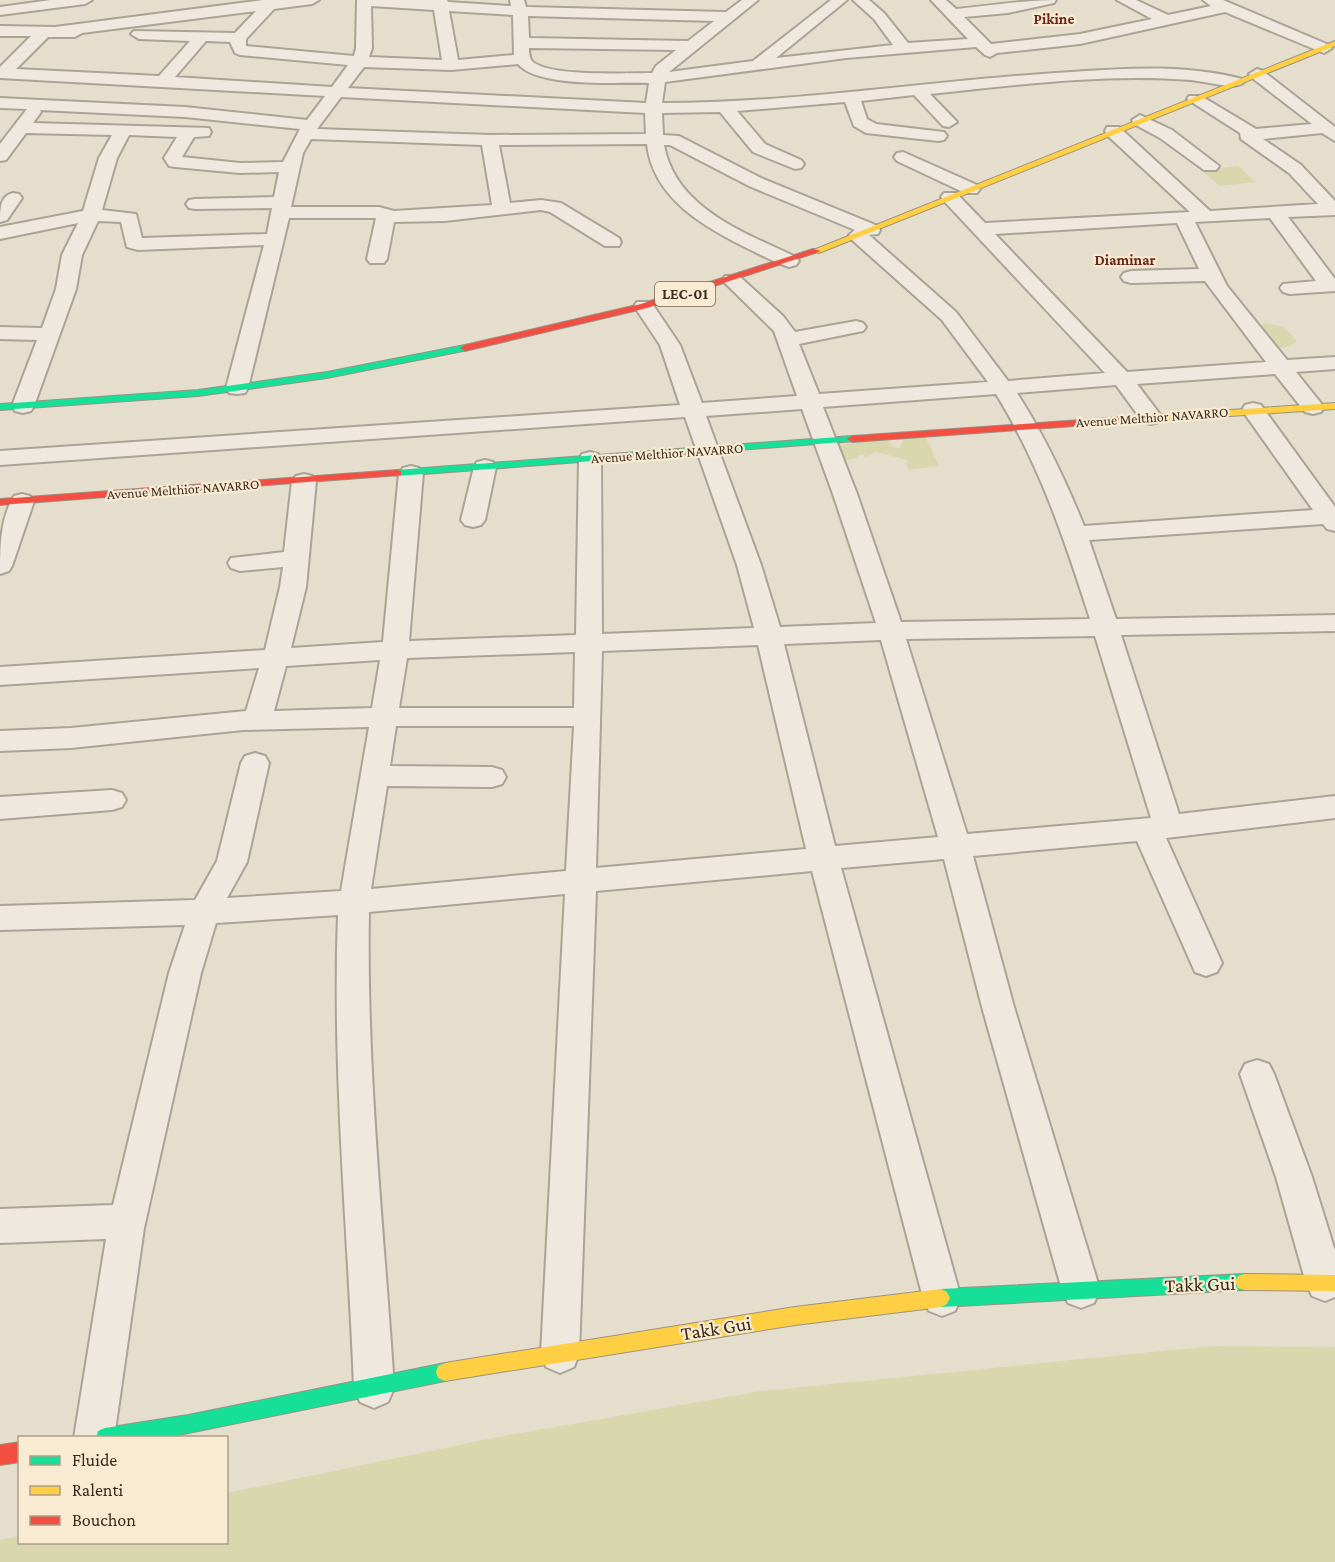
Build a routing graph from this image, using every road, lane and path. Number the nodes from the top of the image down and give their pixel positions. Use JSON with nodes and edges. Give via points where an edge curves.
{"nodes":[{"id":1,"x":85,"y":0,"type":"edge"},
{"id":2,"x":159,"y":0,"type":"edge"},
{"id":3,"x":312,"y":0,"type":"edge"},
{"id":4,"x":364,"y":0,"type":"edge"},
{"id":5,"x":584,"y":0,"type":"edge"},
{"id":6,"x":668,"y":0,"type":"edge"},
{"id":7,"x":751,"y":0,"type":"edge"},
{"id":8,"x":840,"y":0,"type":"edge"},
{"id":9,"x":860,"y":0,"type":"edge"},
{"id":10,"x":938,"y":0,"type":"edge"},
{"id":11,"x":1049,"y":0,"type":"edge"},
{"id":12,"x":1124,"y":0,"type":"edge"},
{"id":13,"x":1210,"y":0,"type":"edge"},
{"id":14,"x":270,"y":2,"type":"edge"},
{"id":15,"x":441,"y":3,"type":"edge"},
{"id":16,"x":518,"y":5,"type":"edge"},
{"id":17,"x":1226,"y":7,"type":"junction"},
{"id":18,"x":0,"y":11,"type":"edge"},
{"id":19,"x":565,"y":13,"type":"junction"},
{"id":20,"x":953,"y":14,"type":"junction"},
{"id":21,"x":646,"y":15,"type":"junction"},
{"id":22,"x":729,"y":16,"type":"junction"},
{"id":23,"x":171,"y":17,"type":"junction"},
{"id":24,"x":1166,"y":20,"type":"junction"},
{"id":25,"x":0,"y":29,"type":"edge"},
{"id":26,"x":51,"y":31,"type":"junction"},
{"id":27,"x":201,"y":37,"type":"junction"},
{"id":28,"x":239,"y":38,"type":"junction"},
{"id":29,"x":688,"y":46,"type":"junction"},
{"id":30,"x":985,"y":46,"type":"junction"},
{"id":31,"x":1329,"y":46,"type":"edge"},
{"id":32,"x":904,"y":48,"type":"junction"},
{"id":33,"x":522,"y":51,"type":"junction"},
{"id":34,"x":63,"y":60,"type":"dead end"},
{"id":35,"x":360,"y":61,"type":"junction"},
{"id":36,"x":490,"y":62,"type":"junction"},
{"id":37,"x":451,"y":65,"type":"junction"},
{"id":38,"x":757,"y":65,"type":"junction"},
{"id":39,"x":2,"y":73,"type":"edge"},
{"id":40,"x":1257,"y":74,"type":"junction"},
{"id":41,"x":47,"y":75,"type":"junction"},
{"id":42,"x":657,"y":78,"type":"junction"},
{"id":43,"x":1013,"y":80,"type":"junction"},
{"id":44,"x":163,"y":81,"type":"junction"},
{"id":45,"x":1236,"y":82,"type":"junction"},
{"id":46,"x":917,"y":89,"type":"junction"},
{"id":47,"x":335,"y":93,"type":"junction"},
{"id":48,"x":851,"y":97,"type":"junction"},
{"id":49,"x":1195,"y":99,"type":"junction"},
{"id":50,"x":474,"y":101,"type":"junction"},
{"id":51,"x":0,"y":103,"type":"edge"},
{"id":52,"x":38,"y":105,"type":"junction"},
{"id":53,"x":725,"y":107,"type":"junction"},
{"id":54,"x":133,"y":109,"type":"junction"},
{"id":55,"x":654,"y":109,"type":"junction"},
{"id":56,"x":1140,"y":120,"type":"junction"},
{"id":57,"x":949,"y":122,"type":"dead end"},
{"id":58,"x":848,"y":126,"type":"dead end"},
{"id":59,"x":867,"y":127,"type":"junction"},
{"id":60,"x":121,"y":130,"type":"junction"},
{"id":61,"x":1113,"y":131,"type":"junction"},
{"id":62,"x":188,"y":132,"type":"junction"},
{"id":63,"x":306,"y":132,"type":"junction"},
{"id":64,"x":1331,"y":132,"type":"edge"},
{"id":65,"x":1252,"y":134,"type":"junction"},
{"id":66,"x":12,"y":135,"type":"edge"},
{"id":67,"x":938,"y":136,"type":"dead end"},
{"id":68,"x":652,"y":138,"type":"junction"},
{"id":69,"x":490,"y":141,"type":"junction"},
{"id":70,"x":0,"y":156,"type":"edge"},
{"id":71,"x":709,"y":157,"type":"junction"},
{"id":72,"x":903,"y":157,"type":"dead end"},
{"id":73,"x":795,"y":164,"type":"dead end"},
{"id":74,"x":659,"y":165,"type":"junction"},
{"id":75,"x":1210,"y":166,"type":"dead end"},
{"id":76,"x":289,"y":167,"type":"junction"},
{"id":77,"x":971,"y":189,"type":"junction"},
{"id":78,"x":950,"y":197,"type":"junction"},
{"id":79,"x":13,"y":198,"type":"dead end"},
{"id":80,"x":195,"y":204,"type":"dead end"},
{"id":81,"x":282,"y":207,"type":"junction"},
{"id":82,"x":502,"y":209,"type":"junction"},
{"id":83,"x":1334,"y":209,"type":"edge"},
{"id":84,"x":1276,"y":214,"type":"junction"},
{"id":85,"x":0,"y":216,"type":"edge"},
{"id":86,"x":91,"y":216,"type":"junction"},
{"id":87,"x":386,"y":217,"type":"junction"},
{"id":88,"x":1206,"y":217,"type":"junction"},
{"id":89,"x":1184,"y":218,"type":"junction"},
{"id":90,"x":980,"y":229,"type":"junction"},
{"id":91,"x":0,"y":232,"type":"edge"},
{"id":92,"x":864,"y":233,"type":"junction"},
{"id":93,"x":275,"y":239,"type":"junction"},
{"id":94,"x":612,"y":242,"type":"dead end"},
{"id":95,"x":377,"y":259,"type":"dead end"},
{"id":96,"x":789,"y":261,"type":"junction"},
{"id":97,"x":1210,"y":275,"type":"junction"},
{"id":98,"x":1131,"y":277,"type":"dead end"},
{"id":99,"x":732,"y":280,"type":"junction"},
{"id":100,"x":1290,"y":288,"type":"dead end"},
{"id":101,"x":644,"y":306,"type":"junction"},
{"id":102,"x":856,"y":327,"type":"dead end"},
{"id":103,"x":0,"y":333,"type":"edge"},
{"id":104,"x":49,"y":333,"type":"junction"},
{"id":105,"x":787,"y":340,"type":"junction"},
{"id":106,"x":1335,"y":363,"type":"edge"},
{"id":107,"x":1282,"y":367,"type":"junction"},
{"id":108,"x":1122,"y":379,"type":"junction"},
{"id":109,"x":237,"y":388,"type":"junction"},
{"id":110,"x":1003,"y":388,"type":"junction"},
{"id":111,"x":812,"y":402,"type":"junction"},
{"id":112,"x":24,"y":406,"type":"junction"},
{"id":113,"x":1335,"y":406,"type":"edge"},
{"id":114,"x":0,"y":407,"type":"edge"},
{"id":115,"x":1313,"y":407,"type":"junction"},
{"id":116,"x":693,"y":410,"type":"junction"},
{"id":117,"x":1253,"y":410,"type":"junction"},
{"id":118,"x":1151,"y":417,"type":"junction"},
{"id":119,"x":1027,"y":426,"type":"junction"},
{"id":120,"x":825,"y":441,"type":"junction"},
{"id":121,"x":706,"y":451,"type":"junction"},
{"id":122,"x":0,"y":458,"type":"edge"},
{"id":123,"x":590,"y":459,"type":"junction"},
{"id":124,"x":485,"y":467,"type":"junction"},
{"id":125,"x":411,"y":473,"type":"junction"},
{"id":126,"x":304,"y":481,"type":"junction"},
{"id":127,"x":11,"y":502,"type":"edge"},
{"id":128,"x":1333,"y":519,"type":"edge"},
{"id":129,"x":473,"y":520,"type":"dead end"},
{"id":130,"x":1075,"y":534,"type":"junction"},
{"id":131,"x":294,"y":559,"type":"junction"},
{"id":132,"x":240,"y":563,"type":"dead end"},
{"id":133,"x":0,"y":566,"type":"edge"},
{"id":134,"x":1335,"y":623,"type":"edge"},
{"id":135,"x":1105,"y":626,"type":"junction"},
{"id":136,"x":891,"y":631,"type":"junction"},
{"id":137,"x":769,"y":635,"type":"junction"},
{"id":138,"x":590,"y":643,"type":"junction"},
{"id":139,"x":395,"y":650,"type":"junction"},
{"id":140,"x":276,"y":657,"type":"junction"},
{"id":141,"x":0,"y":676,"type":"edge"},
{"id":142,"x":385,"y":717,"type":"junction"},
{"id":143,"x":588,"y":717,"type":"junction"},
{"id":144,"x":257,"y":721,"type":"junction"},
{"id":145,"x":0,"y":741,"type":"edge"},
{"id":146,"x":255,"y":763,"type":"dead end"},
{"id":147,"x":375,"y":776,"type":"junction"},
{"id":148,"x":492,"y":777,"type":"dead end"},
{"id":149,"x":112,"y":800,"type":"dead end"},
{"id":150,"x":1335,"y":807,"type":"edge"},
{"id":151,"x":0,"y":808,"type":"edge"},
{"id":152,"x":1157,"y":827,"type":"junction"},
{"id":153,"x":956,"y":847,"type":"junction"},
{"id":154,"x":823,"y":857,"type":"junction"},
{"id":155,"x":579,"y":880,"type":"junction"},
{"id":156,"x":354,"y":902,"type":"junction"},
{"id":157,"x":204,"y":912,"type":"junction"},
{"id":158,"x":0,"y":918,"type":"edge"},
{"id":159,"x":1206,"y":963,"type":"dead end"},
{"id":160,"x":1257,"y":1074,"type":"dead end"},
{"id":161,"x":128,"y":1221,"type":"junction"},
{"id":162,"x":0,"y":1226,"type":"edge"},
{"id":163,"x":1330,"y":1283,"type":"edge"},
{"id":164,"x":1082,"y":1290,"type":"junction"},
{"id":165,"x":942,"y":1298,"type":"junction"},
{"id":166,"x":560,"y":1354,"type":"junction"},
{"id":167,"x":374,"y":1388,"type":"junction"},
{"id":168,"x":94,"y":1436,"type":"edge"},
{"id":169,"x":111,"y":1436,"type":"edge"},
{"id":170,"x":18,"y":1452,"type":"edge"},
{"id":171,"x":0,"y":1455,"type":"edge"}],
"edges":[{"from":1,"to":18,"type":"street"},
{"from":2,"to":23,"type":"street"},
{"from":3,"to":14,"type":"street"},
{"from":4,"to":15,"type":"street"},
{"from":4,"to":35,"type":"street","via":[[364,48]]},
{"from":5,"to":19,"type":"street"},
{"from":6,"to":21,"type":"street"},
{"from":7,"to":22,"type":"street"},
{"from":8,"to":38,"type":"street"},
{"from":9,"to":32,"type":"street","via":[[879,16]]},
{"from":10,"to":20,"type":"street"},
{"from":11,"to":20,"type":"street"},
{"from":12,"to":24,"type":"street"},
{"from":13,"to":17,"type":"street"},
{"from":14,"to":23,"type":"street"},
{"from":14,"to":28,"type":"street"},
{"from":15,"to":16,"type":"street"},
{"from":15,"to":37,"type":"street"},
{"from":16,"to":19,"type":"street"},
{"from":16,"to":33,"type":"street"},
{"from":17,"to":24,"type":"street"},
{"from":17,"to":31,"type":"street"},
{"from":19,"to":21,"type":"street"},
{"from":20,"to":30,"type":"street"},
{"from":21,"to":22,"type":"street"},
{"from":22,"to":29,"type":"street"},
{"from":23,"to":26,"type":"street"},
{"from":24,"to":30,"type":"street","via":[[1080,39]]},
{"from":25,"to":26,"type":"street"},
{"from":26,"to":27,"type":"street"},
{"from":26,"to":39,"type":"street"},
{"from":27,"to":28,"type":"street"},
{"from":27,"to":44,"type":"street"},
{"from":28,"to":35,"type":"street","via":[[238,46],[248,52]]},
{"from":29,"to":33,"type":"street"},
{"from":29,"to":42,"type":"street"},
{"from":30,"to":32,"type":"street"},
{"from":30,"to":43,"type":"street"},
{"from":31,"to":40,"type":"main road","number":"LEC-01"},
{"from":32,"to":38,"type":"street"},
{"from":33,"to":36,"type":"street"},
{"from":33,"to":42,"type":"street","via":[[528,66],[555,76]]},
{"from":34,"to":41,"type":"street"},
{"from":35,"to":37,"type":"street"},
{"from":35,"to":47,"type":"street"},
{"from":36,"to":37,"type":"street"},
{"from":36,"to":50,"type":"street"},
{"from":38,"to":42,"type":"street"},
{"from":39,"to":41,"type":"street"},
{"from":40,"to":45,"type":"main road","number":"LEC-01"},
{"from":40,"to":64,"type":"street"},
{"from":41,"to":44,"type":"street"},
{"from":42,"to":55,"type":"street"},
{"from":43,"to":45,"type":"street","via":[[1163,73]]},
{"from":43,"to":46,"type":"street"},
{"from":44,"to":47,"type":"street"},
{"from":45,"to":49,"type":"main road","number":"LEC-01"},
{"from":46,"to":48,"type":"street"},
{"from":46,"to":57,"type":"street"},
{"from":47,"to":50,"type":"street"},
{"from":47,"to":63,"type":"street"},
{"from":48,"to":53,"type":"street"},
{"from":48,"to":59,"type":"street","via":[[860,122]]},
{"from":49,"to":56,"type":"main road","number":"LEC-01"},
{"from":49,"to":65,"type":"street"},
{"from":50,"to":55,"type":"street"},
{"from":51,"to":52,"type":"street"},
{"from":52,"to":54,"type":"street"},
{"from":52,"to":66,"type":"street"},
{"from":53,"to":55,"type":"street"},
{"from":53,"to":73,"type":"street","via":[[759,148]]},
{"from":54,"to":60,"type":"street"},
{"from":54,"to":63,"type":"street","via":[[203,114]]},
{"from":55,"to":68,"type":"street"},
{"from":56,"to":61,"type":"main road","number":"LEC-01"},
{"from":56,"to":75,"type":"street"},
{"from":58,"to":59,"type":"street"},
{"from":59,"to":67,"type":"street"},
{"from":60,"to":62,"type":"street"},
{"from":60,"to":66,"type":"street"},
{"from":60,"to":86,"type":"street","via":[[108,158]]},
{"from":61,"to":77,"type":"main road","number":"LEC-01"},
{"from":61,"to":88,"type":"street"},
{"from":62,"to":63,"type":"street"},
{"from":62,"to":76,"type":"street","via":[[173,158],[175,162]]},
{"from":63,"to":69,"type":"street"},
{"from":63,"to":76,"type":"street"},
{"from":64,"to":65,"type":"street"},
{"from":65,"to":83,"type":"street","via":[[1247,135],[1295,169]]},
{"from":66,"to":70,"type":"street"},
{"from":68,"to":69,"type":"street"},
{"from":68,"to":71,"type":"street","via":[[676,141]]},
{"from":68,"to":74,"type":"street"},
{"from":69,"to":82,"type":"street"},
{"from":71,"to":74,"type":"street"},
{"from":71,"to":92,"type":"street"},
{"from":72,"to":77,"type":"street"},
{"from":74,"to":96,"type":"street","via":[[675,191],[701,215]]},
{"from":76,"to":81,"type":"street"},
{"from":77,"to":78,"type":"main road","number":"LEC-01"},
{"from":78,"to":90,"type":"street"},
{"from":78,"to":92,"type":"main road","number":"LEC-01"},
{"from":79,"to":85,"type":"street"},
{"from":80,"to":81,"type":"street"},
{"from":81,"to":87,"type":"street","via":[[379,213],[387,214]]},
{"from":81,"to":93,"type":"street"},
{"from":82,"to":87,"type":"street","via":[[431,217]]},
{"from":82,"to":94,"type":"street","via":[[555,207]]},
{"from":83,"to":84,"type":"street"},
{"from":84,"to":88,"type":"street"},
{"from":84,"to":100,"type":"street","via":[[1330,286]]},
{"from":86,"to":91,"type":"street"},
{"from":86,"to":93,"type":"street","via":[[129,218],[134,243],[138,244]]},
{"from":86,"to":104,"type":"street","via":[[72,255],[66,289]]},
{"from":87,"to":95,"type":"street"},
{"from":88,"to":89,"type":"street"},
{"from":89,"to":90,"type":"street"},
{"from":89,"to":97,"type":"street"},
{"from":90,"to":108,"type":"street"},
{"from":92,"to":96,"type":"main road","number":"LEC-01"},
{"from":92,"to":110,"type":"street","via":[[949,316]]},
{"from":93,"to":109,"type":"street"},
{"from":96,"to":99,"type":"main road","number":"LEC-01"},
{"from":97,"to":98,"type":"street"},
{"from":97,"to":107,"type":"street"},
{"from":99,"to":101,"type":"main road","number":"LEC-01"},
{"from":99,"to":105,"type":"street","via":[[776,320]]},
{"from":101,"to":109,"type":"main road","number":"LEC-01","via":[[400,362]]},
{"from":101,"to":116,"type":"street","via":[[670,345]]},
{"from":102,"to":105,"type":"street"},
{"from":103,"to":104,"type":"street"},
{"from":104,"to":112,"type":"street"},
{"from":105,"to":111,"type":"street"},
{"from":106,"to":107,"type":"street"},
{"from":107,"to":108,"type":"street"},
{"from":107,"to":115,"type":"street"},
{"from":108,"to":110,"type":"street"},
{"from":108,"to":118,"type":"street"},
{"from":109,"to":112,"type":"main road","number":"LEC-01"},
{"from":110,"to":111,"type":"street"},
{"from":110,"to":119,"type":"street"},
{"from":111,"to":116,"type":"street"},
{"from":111,"to":120,"type":"street"},
{"from":112,"to":114,"type":"main road","number":"LEC-01"},
{"from":113,"to":115,"type":"main road","name":"Avenue Melthior NAVARRO"},
{"from":115,"to":117,"type":"main road","name":"Avenue Melthior NAVARRO"},
{"from":116,"to":121,"type":"street"},
{"from":116,"to":122,"type":"street"},
{"from":117,"to":118,"type":"main road","name":"Avenue Melthior NAVARRO"},
{"from":117,"to":128,"type":"street"},
{"from":118,"to":119,"type":"main road","name":"Avenue Melthior NAVARRO"},
{"from":119,"to":120,"type":"main road","name":"Avenue Melthior NAVARRO"},
{"from":119,"to":130,"type":"street"},
{"from":120,"to":121,"type":"main road","name":"Avenue Melthior NAVARRO"},
{"from":120,"to":136,"type":"street"},
{"from":121,"to":123,"type":"main road","name":"Avenue Melthior NAVARRO"},
{"from":121,"to":137,"type":"street","via":[[749,565]]},
{"from":123,"to":124,"type":"main road","name":"Avenue Melthior NAVARRO"},
{"from":123,"to":138,"type":"street"},
{"from":124,"to":125,"type":"main road","name":"Avenue Melthior NAVARRO"},
{"from":124,"to":129,"type":"street"},
{"from":125,"to":126,"type":"main road","name":"Avenue Melthior NAVARRO"},
{"from":125,"to":139,"type":"street"},
{"from":126,"to":127,"type":"main road","name":"Avenue Melthior NAVARRO"},
{"from":126,"to":131,"type":"street"},
{"from":127,"to":133,"type":"street"},
{"from":128,"to":130,"type":"street"},
{"from":130,"to":135,"type":"street"},
{"from":131,"to":132,"type":"street"},
{"from":131,"to":140,"type":"street","via":[[293,587]]},
{"from":134,"to":135,"type":"street"},
{"from":135,"to":136,"type":"street"},
{"from":135,"to":152,"type":"street","via":[[1147,753]]},
{"from":136,"to":137,"type":"street"},
{"from":136,"to":153,"type":"street"},
{"from":137,"to":138,"type":"street"},
{"from":137,"to":154,"type":"street"},
{"from":138,"to":139,"type":"street"},
{"from":138,"to":143,"type":"street"},
{"from":139,"to":140,"type":"street"},
{"from":139,"to":142,"type":"street"},
{"from":140,"to":141,"type":"street"},
{"from":140,"to":144,"type":"street"},
{"from":142,"to":143,"type":"street"},
{"from":142,"to":144,"type":"street"},
{"from":142,"to":147,"type":"street"},
{"from":143,"to":155,"type":"street"},
{"from":144,"to":145,"type":"street"},
{"from":146,"to":157,"type":"street","via":[[232,862]]},
{"from":147,"to":148,"type":"street"},
{"from":147,"to":156,"type":"street"},
{"from":149,"to":151,"type":"street"},
{"from":150,"to":152,"type":"street"},
{"from":152,"to":153,"type":"street"},
{"from":152,"to":159,"type":"street"},
{"from":153,"to":154,"type":"street"},
{"from":153,"to":164,"type":"street","via":[[998,1007]]},
{"from":154,"to":155,"type":"street"},
{"from":154,"to":165,"type":"street"},
{"from":155,"to":156,"type":"street"},
{"from":155,"to":166,"type":"street"},
{"from":156,"to":157,"type":"street"},
{"from":156,"to":167,"type":"street","via":[[356,1088]]},
{"from":157,"to":158,"type":"street"},
{"from":157,"to":161,"type":"street","via":[[185,973]]},
{"from":160,"to":163,"type":"street"},
{"from":161,"to":162,"type":"street"},
{"from":161,"to":168,"type":"street"},
{"from":163,"to":164,"type":"main road","name":"Takk Gui","via":[[1218,1282]]},
{"from":164,"to":165,"type":"main road","name":"Takk Gui"},
{"from":165,"to":166,"type":"main road","name":"Takk Gui","via":[[795,1316]]},
{"from":166,"to":167,"type":"main road","name":"Takk Gui"},
{"from":167,"to":169,"type":"main road","name":"Takk Gui"},
{"from":170,"to":171,"type":"main road"}]}
